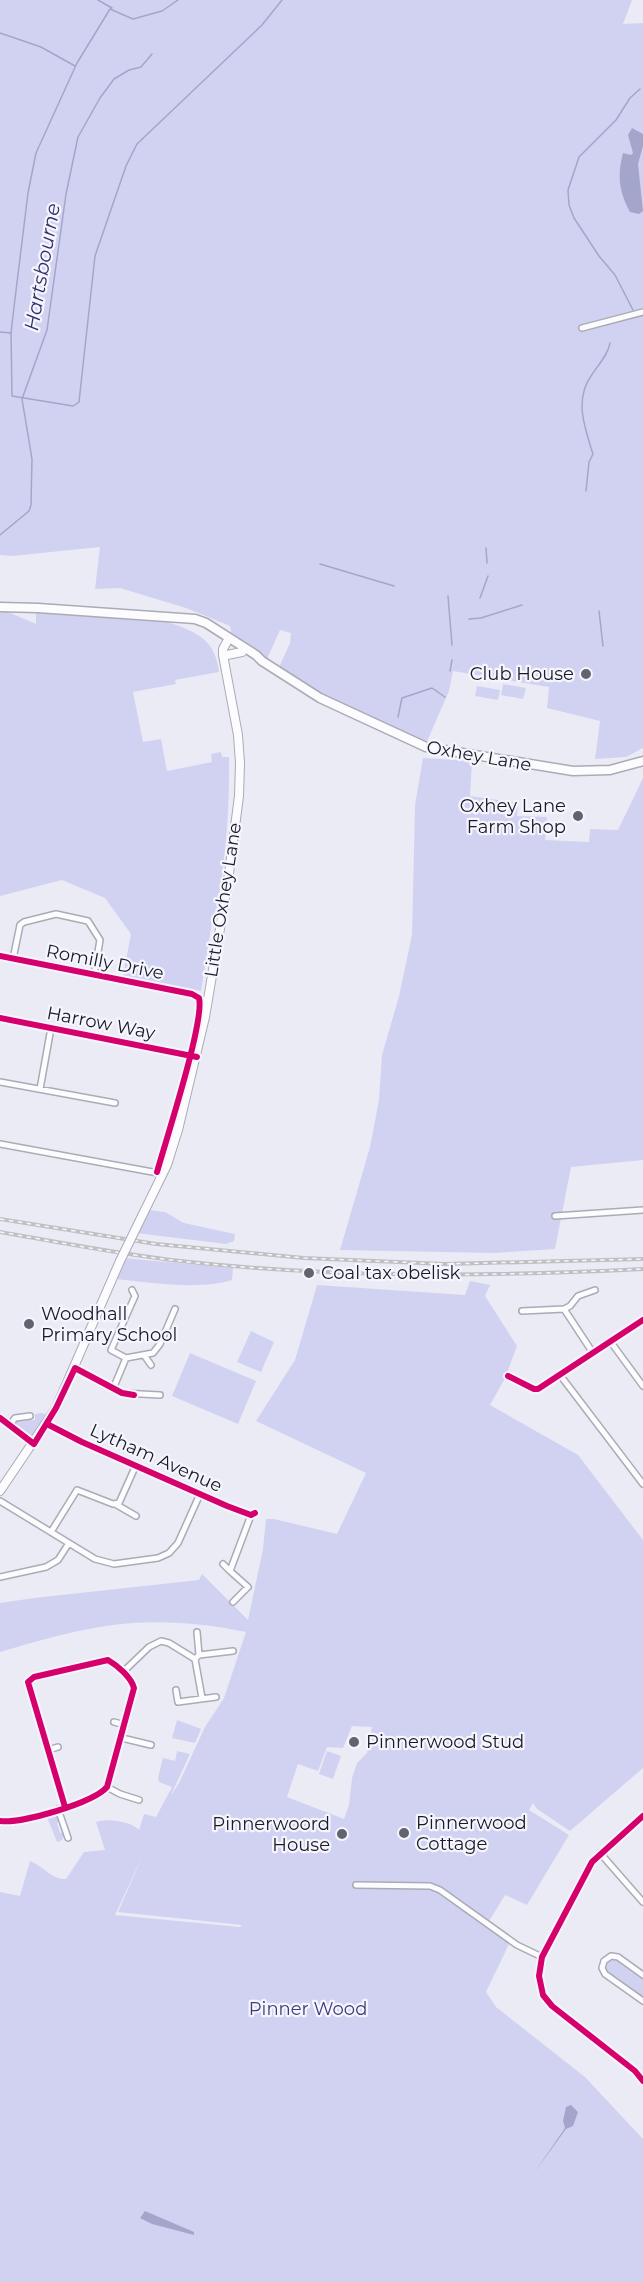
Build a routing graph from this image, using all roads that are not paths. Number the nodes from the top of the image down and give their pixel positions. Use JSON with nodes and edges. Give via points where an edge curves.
{"nodes":[{"id":1,"x":643,"y":312,"type":"edge"},
{"id":2,"x":582,"y":328,"type":"dead end"},
{"id":3,"x":0,"y":608,"type":"edge"},
{"id":4,"x":230,"y":641,"type":"junction"},
{"id":5,"x":242,"y":652,"type":"junction"},
{"id":6,"x":226,"y":657,"type":"junction"},
{"id":7,"x":262,"y":661,"type":"junction"},
{"id":8,"x":643,"y":761,"type":"edge"},
{"id":9,"x":0,"y":956,"type":"edge"},
{"id":10,"x":13,"y":959,"type":"junction"},
{"id":11,"x":94,"y":975,"type":"junction"},
{"id":12,"x":200,"y":1003,"type":"joint"},
{"id":13,"x":0,"y":1018,"type":"edge"},
{"id":14,"x":51,"y":1028,"type":"junction"},
{"id":15,"x":193,"y":1056,"type":"junction"},
{"id":16,"x":0,"y":1082,"type":"edge"},
{"id":17,"x":40,"y":1089,"type":"junction"},
{"id":18,"x":115,"y":1103,"type":"dead end"},
{"id":19,"x":0,"y":1144,"type":"edge"},
{"id":20,"x":160,"y":1174,"type":"junction"},
{"id":21,"x":643,"y":1210,"type":"edge"},
{"id":22,"x":555,"y":1216,"type":"dead end"},
{"id":23,"x":132,"y":1290,"type":"dead end"},
{"id":24,"x":595,"y":1290,"type":"dead end"},
{"id":25,"x":175,"y":1309,"type":"dead end"},
{"id":26,"x":564,"y":1309,"type":"junction"},
{"id":27,"x":522,"y":1311,"type":"dead end"},
{"id":28,"x":643,"y":1320,"type":"edge"},
{"id":29,"x":610,"y":1341,"type":"junction"},
{"id":30,"x":111,"y":1350,"type":"junction"},
{"id":31,"x":105,"y":1353,"type":"dead end"},
{"id":32,"x":593,"y":1353,"type":"junction"},
{"id":33,"x":144,"y":1355,"type":"junction"},
{"id":34,"x":126,"y":1358,"type":"junction"},
{"id":35,"x":151,"y":1365,"type":"dead end"},
{"id":36,"x":75,"y":1368,"type":"junction"},
{"id":37,"x":560,"y":1375,"type":"junction"},
{"id":38,"x":508,"y":1376,"type":"dead end"},
{"id":39,"x":643,"y":1386,"type":"edge"},
{"id":40,"x":113,"y":1389,"type":"junction"},
{"id":41,"x":160,"y":1395,"type":"dead end"},
{"id":42,"x":30,"y":1416,"type":"dead end"},
{"id":43,"x":0,"y":1418,"type":"edge"},
{"id":44,"x":47,"y":1424,"type":"junction"},
{"id":45,"x":9,"y":1426,"type":"junction"},
{"id":46,"x":34,"y":1444,"type":"junction"},
{"id":47,"x":136,"y":1466,"type":"junction"},
{"id":48,"x":643,"y":1484,"type":"edge"},
{"id":49,"x":0,"y":1491,"type":"edge"},
{"id":50,"x":200,"y":1494,"type":"junction"},
{"id":51,"x":0,"y":1501,"type":"edge"},
{"id":52,"x":117,"y":1504,"type":"junction"},
{"id":53,"x":136,"y":1516,"type":"dead end"},
{"id":54,"x":51,"y":1532,"type":"junction"},
{"id":55,"x":69,"y":1543,"type":"junction"},
{"id":56,"x":223,"y":1564,"type":"dead end"},
{"id":57,"x":230,"y":1571,"type":"junction"},
{"id":58,"x":0,"y":1577,"type":"edge"},
{"id":59,"x":233,"y":1602,"type":"dead end"},
{"id":60,"x":197,"y":1632,"type":"dead end"},
{"id":61,"x":233,"y":1651,"type":"dead end"},
{"id":62,"x":197,"y":1657,"type":"junction"},
{"id":63,"x":123,"y":1672,"type":"junction"},
{"id":64,"x":176,"y":1690,"type":"dead end"},
{"id":65,"x":216,"y":1697,"type":"dead end"},
{"id":66,"x":202,"y":1698,"type":"junction"},
{"id":67,"x":114,"y":1722,"type":"dead end"},
{"id":68,"x":124,"y":1725,"type":"junction"},
{"id":69,"x":122,"y":1738,"type":"junction"},
{"id":70,"x":151,"y":1745,"type":"dead end"},
{"id":71,"x":58,"y":1747,"type":"dead end"},
{"id":72,"x":48,"y":1750,"type":"junction"},
{"id":73,"x":107,"y":1787,"type":"junction"},
{"id":74,"x":139,"y":1800,"type":"dead end"},
{"id":75,"x":65,"y":1807,"type":"junction"},
{"id":76,"x":58,"y":1809,"type":"junction"},
{"id":77,"x":643,"y":1816,"type":"edge"},
{"id":78,"x":0,"y":1821,"type":"edge"},
{"id":79,"x":68,"y":1838,"type":"dead end"},
{"id":80,"x":600,"y":1853,"type":"junction"},
{"id":81,"x":356,"y":1885,"type":"dead end"},
{"id":82,"x":643,"y":1902,"type":"edge"},
{"id":83,"x":542,"y":1957,"type":"junction"},
{"id":84,"x":643,"y":1965,"type":"edge"},
{"id":85,"x":641,"y":1973,"type":"edge"},
{"id":86,"x":643,"y":2001,"type":"edge"},
{"id":87,"x":643,"y":2081,"type":"edge"}],
"edges":[{"from":1,"to":2,"type":"street"},
{"from":3,"to":4,"type":"main road","name":"Oxhey Lane","via":[[178,619]]},
{"from":4,"to":5,"type":"main road","name":"Oxhey Lane"},
{"from":4,"to":6,"type":"main road","name":"Little Oxhey Lane"},
{"from":4,"to":7,"type":"main road","name":"Oxhey Lane"},
{"from":5,"to":6,"type":"main road"},
{"from":5,"to":7,"type":"main road","name":"Oxhey Lane"},
{"from":6,"to":15,"type":"main road","name":"Little Oxhey Lane","via":[[238,735],[239,796],[226,893]]},
{"from":7,"to":8,"type":"main road","name":"Oxhey Lane","via":[[320,698],[426,747],[573,771],[610,770]]},
{"from":9,"to":10,"type":"street","name":"Romilly Drive"},
{"from":10,"to":11,"type":"street","name":"Romilly Drive"},
{"from":10,"to":11,"type":"street","via":[[22,924],[59,914],[87,920],[99,936]]},
{"from":11,"to":12,"type":"street","name":"Romilly Drive","via":[[192,994]]},
{"from":12,"to":15,"type":"street","name":"Little Oxhey Lane"},
{"from":13,"to":14,"type":"street","name":"Harrow Way"},
{"from":14,"to":15,"type":"street","name":"Harrow Way"},
{"from":14,"to":17,"type":"street"},
{"from":15,"to":20,"type":"main road","name":"Little Oxhey Lane","via":[[171,1154]]},
{"from":16,"to":17,"type":"street"},
{"from":17,"to":18,"type":"street"},
{"from":19,"to":20,"type":"street"},
{"from":20,"to":36,"type":"main road","name":"Little Oxhey Lane","bridge":true},
{"from":21,"to":22,"type":"street"},
{"from":23,"to":30,"type":"street","via":[[135,1296]]},
{"from":24,"to":26,"type":"street","via":[[578,1296]]},
{"from":25,"to":33,"type":"street","via":[[160,1344],[153,1353]]},
{"from":26,"to":27,"type":"street"},
{"from":26,"to":32,"type":"street"},
{"from":28,"to":29,"type":"street"},
{"from":29,"to":32,"type":"street"},
{"from":29,"to":39,"type":"street"},
{"from":30,"to":31,"type":"street"},
{"from":30,"to":34,"type":"street"},
{"from":32,"to":37,"type":"street"},
{"from":33,"to":34,"type":"street"},
{"from":33,"to":35,"type":"street"},
{"from":34,"to":40,"type":"street"},
{"from":36,"to":40,"type":"street"},
{"from":36,"to":44,"type":"main road","name":"Little Oxhey Lane"},
{"from":37,"to":38,"type":"street","via":[[538,1389]]},
{"from":37,"to":48,"type":"street"},
{"from":40,"to":41,"type":"street","via":[[134,1395]]},
{"from":42,"to":45,"type":"street","via":[[15,1418]]},
{"from":43,"to":45,"type":"street"},
{"from":44,"to":46,"type":"main road","name":"Little Oxhey Lane"},
{"from":44,"to":47,"type":"street","name":"Lytham Avenue"},
{"from":45,"to":46,"type":"street"},
{"from":46,"to":49,"type":"main road","name":"Little Oxhey Lane"},
{"from":47,"to":50,"type":"street","name":"Lytham Avenue"},
{"from":47,"to":52,"type":"street"},
{"from":50,"to":55,"type":"street","via":[[178,1543],[161,1557],[110,1564]]},
{"from":50,"to":57,"type":"street","name":"Lytham Avenue","via":[[253,1514]]},
{"from":51,"to":54,"type":"street"},
{"from":52,"to":53,"type":"street"},
{"from":52,"to":54,"type":"street","via":[[77,1490]]},
{"from":54,"to":55,"type":"street"},
{"from":55,"to":58,"type":"street","via":[[58,1560],[46,1567]]},
{"from":56,"to":57,"type":"street"},
{"from":57,"to":59,"type":"street","via":[[248,1587]]},
{"from":60,"to":62,"type":"street"},
{"from":61,"to":62,"type":"street"},
{"from":62,"to":63,"type":"street","via":[[165,1641],[156,1642]]},
{"from":62,"to":66,"type":"street"},
{"from":63,"to":68,"type":"street","via":[[134,1688]]},
{"from":63,"to":72,"type":"street","via":[[104,1660],[28,1680]]},
{"from":64,"to":66,"type":"street","via":[[178,1702]]},
{"from":65,"to":66,"type":"street"},
{"from":67,"to":68,"type":"street"},
{"from":68,"to":69,"type":"street"},
{"from":69,"to":70,"type":"street"},
{"from":69,"to":73,"type":"street"},
{"from":71,"to":72,"type":"street"},
{"from":72,"to":75,"type":"street"},
{"from":73,"to":74,"type":"street"},
{"from":73,"to":75,"type":"street","via":[[96,1797]]},
{"from":75,"to":76,"type":"street"},
{"from":76,"to":78,"type":"street","via":[[21,1821]]},
{"from":76,"to":79,"type":"street"},
{"from":77,"to":80,"type":"street"},
{"from":80,"to":82,"type":"street"},
{"from":80,"to":83,"type":"street"},
{"from":81,"to":83,"type":"street","via":[[430,1886],[517,1945]]},
{"from":83,"to":87,"type":"street","via":[[538,1976],[543,1995]]},
{"from":84,"to":85,"type":"street"},
{"from":85,"to":86,"type":"street","via":[[611,1956],[602,1968]]}]}
